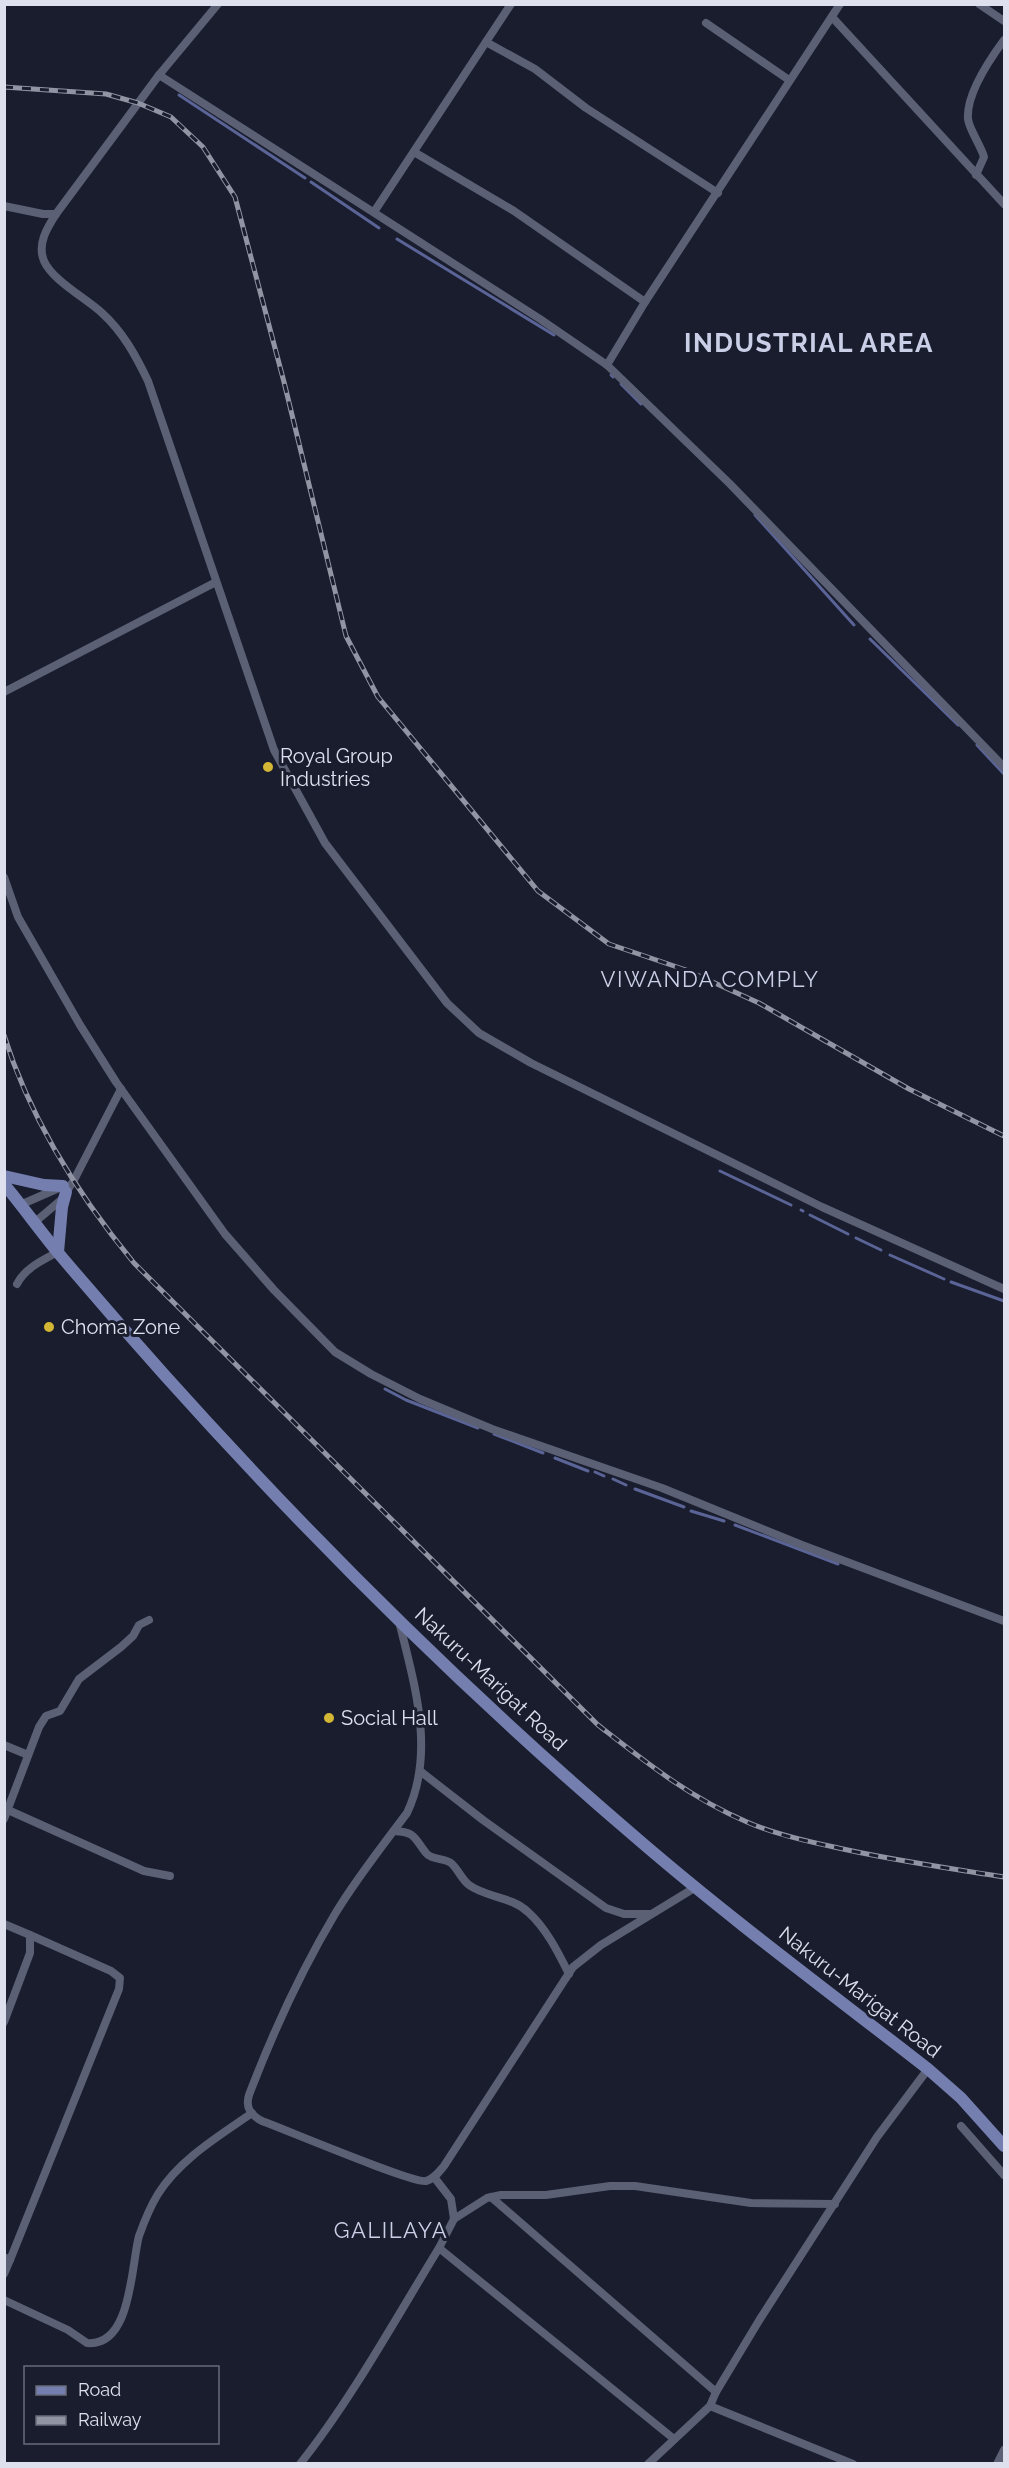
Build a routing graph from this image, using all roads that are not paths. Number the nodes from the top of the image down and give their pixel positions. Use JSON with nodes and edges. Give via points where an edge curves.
{"nodes":[{"id":1,"x":218,"y":4,"type":"edge"},
{"id":2,"x":511,"y":4,"type":"edge"},
{"id":3,"x":840,"y":4,"type":"edge"},
{"id":4,"x":979,"y":4,"type":"edge"},
{"id":5,"x":832,"y":17,"type":"junction"},
{"id":6,"x":1005,"y":21,"type":"edge"},
{"id":7,"x":706,"y":23,"type":"dead end"},
{"id":8,"x":1005,"y":40,"type":"edge"},
{"id":9,"x":486,"y":42,"type":"junction"},
{"id":10,"x":159,"y":75,"type":"junction"},
{"id":11,"x":789,"y":80,"type":"junction"},
{"id":12,"x":414,"y":152,"type":"junction"},
{"id":13,"x":976,"y":175,"type":"junction"},
{"id":14,"x":718,"y":193,"type":"junction"},
{"id":15,"x":1005,"y":204,"type":"edge"},
{"id":16,"x":4,"y":207,"type":"edge"},
{"id":17,"x":374,"y":212,"type":"junction"},
{"id":18,"x":56,"y":214,"type":"junction"},
{"id":19,"x":645,"y":302,"type":"junction"},
{"id":20,"x":607,"y":365,"type":"junction"},
{"id":21,"x":216,"y":582,"type":"junction"},
{"id":22,"x":4,"y":692,"type":"edge"},
{"id":23,"x":1005,"y":767,"type":"edge"},
{"id":24,"x":4,"y":877,"type":"edge"},
{"id":25,"x":121,"y":1089,"type":"junction"},
{"id":26,"x":4,"y":1176,"type":"edge"},
{"id":27,"x":67,"y":1187,"type":"junction"},
{"id":28,"x":6,"y":1190,"type":"edge"},
{"id":29,"x":20,"y":1205,"type":"junction"},
{"id":30,"x":35,"y":1222,"type":"junction"},
{"id":31,"x":58,"y":1252,"type":"junction"},
{"id":32,"x":17,"y":1284,"type":"dead end"},
{"id":33,"x":1005,"y":1289,"type":"edge"},
{"id":34,"x":399,"y":1618,"type":"junction"},
{"id":35,"x":148,"y":1620,"type":"dead end"},
{"id":36,"x":1005,"y":1621,"type":"edge"},
{"id":37,"x":4,"y":1746,"type":"edge"},
{"id":38,"x":28,"y":1755,"type":"junction"},
{"id":39,"x":420,"y":1771,"type":"junction"},
{"id":40,"x":6,"y":1814,"type":"edge"},
{"id":41,"x":394,"y":1831,"type":"junction"},
{"id":42,"x":170,"y":1876,"type":"dead end"},
{"id":43,"x":696,"y":1887,"type":"junction"},
{"id":44,"x":651,"y":1914,"type":"junction"},
{"id":45,"x":4,"y":1924,"type":"edge"},
{"id":46,"x":30,"y":1935,"type":"junction"},
{"id":47,"x":568,"y":1974,"type":"junction"},
{"id":48,"x":4,"y":2022,"type":"edge"},
{"id":49,"x":928,"y":2069,"type":"junction"},
{"id":50,"x":252,"y":2113,"type":"junction"},
{"id":51,"x":961,"y":2126,"type":"dead end"},
{"id":52,"x":1005,"y":2146,"type":"edge"},
{"id":53,"x":1005,"y":2175,"type":"edge"},
{"id":54,"x":434,"y":2177,"type":"junction"},
{"id":55,"x":491,"y":2197,"type":"junction"},
{"id":56,"x":835,"y":2204,"type":"junction"},
{"id":57,"x":454,"y":2219,"type":"junction"},
{"id":58,"x":439,"y":2248,"type":"junction"},
{"id":59,"x":7,"y":2258,"type":"edge"},
{"id":60,"x":4,"y":2274,"type":"edge"},
{"id":61,"x":4,"y":2300,"type":"edge"},
{"id":62,"x":716,"y":2392,"type":"junction"},
{"id":63,"x":710,"y":2406,"type":"junction"},
{"id":64,"x":674,"y":2439,"type":"junction"},
{"id":65,"x":1005,"y":2450,"type":"edge"},
{"id":66,"x":300,"y":2463,"type":"edge"},
{"id":67,"x":648,"y":2463,"type":"edge"},
{"id":68,"x":853,"y":2463,"type":"edge"},
{"id":69,"x":997,"y":2463,"type":"edge"}],
"edges":[{"from":1,"to":10,"type":"street"},
{"from":2,"to":9,"type":"street"},
{"from":3,"to":5,"type":"street"},
{"from":4,"to":6,"type":"street"},
{"from":5,"to":11,"type":"street"},
{"from":5,"to":13,"type":"street"},
{"from":7,"to":11,"type":"street"},
{"from":8,"to":13,"type":"street","via":[[986,64],[969,104],[968,121],[984,157]]},
{"from":9,"to":12,"type":"street"},
{"from":9,"to":14,"type":"street","via":[[535,69],[586,108]]},
{"from":10,"to":17,"type":"street"},
{"from":10,"to":18,"type":"street"},
{"from":11,"to":14,"type":"street"},
{"from":12,"to":17,"type":"street"},
{"from":12,"to":19,"type":"street","via":[[514,211]]},
{"from":13,"to":15,"type":"street"},
{"from":14,"to":19,"type":"street"},
{"from":16,"to":18,"type":"street"},
{"from":17,"to":20,"type":"street"},
{"from":18,"to":21,"type":"street","via":[[43,241],[45,263],[103,313],[137,358]]},
{"from":19,"to":20,"type":"street"},
{"from":20,"to":23,"type":"street","via":[[730,484]]},
{"from":21,"to":22,"type":"street"},
{"from":21,"to":33,"type":"street","via":[[274,750],[325,843],[462,1019],[531,1063],[822,1207]]},
{"from":24,"to":25,"type":"street","via":[[18,917]]},
{"from":25,"to":27,"type":"street"},
{"from":25,"to":36,"type":"street","via":[[225,1234],[325,1343],[360,1368],[492,1429],[662,1488]]},
{"from":26,"to":27,"type":"main road"},
{"from":27,"to":29,"type":"street"},
{"from":27,"to":30,"type":"street","via":[[53,1208]]},
{"from":27,"to":31,"type":"main road"},
{"from":28,"to":29,"type":"main road","name":"Nakuru-Marigat Road"},
{"from":29,"to":30,"type":"main road","name":"Nakuru-Marigat Road"},
{"from":30,"to":31,"type":"main road","name":"Nakuru-Marigat Road"},
{"from":31,"to":32,"type":"street","via":[[21,1275]]},
{"from":31,"to":34,"type":"main road","name":"Nakuru-Marigat Road","via":[[198,1412]]},
{"from":34,"to":39,"type":"street","via":[[419,1713]]},
{"from":34,"to":43,"type":"main road","name":"Nakuru-Marigat Road","via":[[570,1780]]},
{"from":35,"to":38,"type":"street","via":[[79,1679],[60,1711],[46,1716]]},
{"from":37,"to":38,"type":"street"},
{"from":38,"to":40,"type":"street"},
{"from":39,"to":41,"type":"street","via":[[413,1801]]},
{"from":39,"to":44,"type":"street","via":[[606,1908],[624,1914]]},
{"from":40,"to":42,"type":"street","via":[[144,1871]]},
{"from":41,"to":47,"type":"street","via":[[418,1839],[429,1856],[451,1863],[471,1886],[526,1910],[538,1922]]},
{"from":41,"to":50,"type":"street","via":[[336,1913],[300,1980],[270,2040],[249,2095],[247,2102]]},
{"from":43,"to":44,"type":"street"},
{"from":43,"to":49,"type":"main road","name":"Nakuru-Marigat Road"},
{"from":44,"to":47,"type":"street","via":[[600,1946]]},
{"from":45,"to":46,"type":"street"},
{"from":46,"to":48,"type":"street","via":[[30,1953]]},
{"from":46,"to":59,"type":"street","via":[[120,1978],[119,1989]]},
{"from":47,"to":54,"type":"street"},
{"from":49,"to":52,"type":"main road","name":"Nakuru-Marigat Road"},
{"from":49,"to":56,"type":"street"},
{"from":50,"to":54,"type":"street","via":[[262,2121],[411,2179],[426,2181]]},
{"from":50,"to":61,"type":"street","via":[[175,2171],[158,2194],[139,2238],[126,2306],[118,2327],[105,2338],[87,2343]]},
{"from":51,"to":53,"type":"street"},
{"from":54,"to":57,"type":"street","via":[[451,2199]]},
{"from":55,"to":56,"type":"street","via":[[635,2186],[751,2203]]},
{"from":55,"to":57,"type":"street"},
{"from":55,"to":62,"type":"street"},
{"from":56,"to":62,"type":"street"},
{"from":57,"to":58,"type":"street"},
{"from":58,"to":64,"type":"street"},
{"from":58,"to":66,"type":"street"},
{"from":59,"to":60,"type":"street"},
{"from":62,"to":63,"type":"street"},
{"from":63,"to":64,"type":"street"},
{"from":63,"to":68,"type":"street"},
{"from":64,"to":67,"type":"street"},
{"from":65,"to":69,"type":"street"}]}
